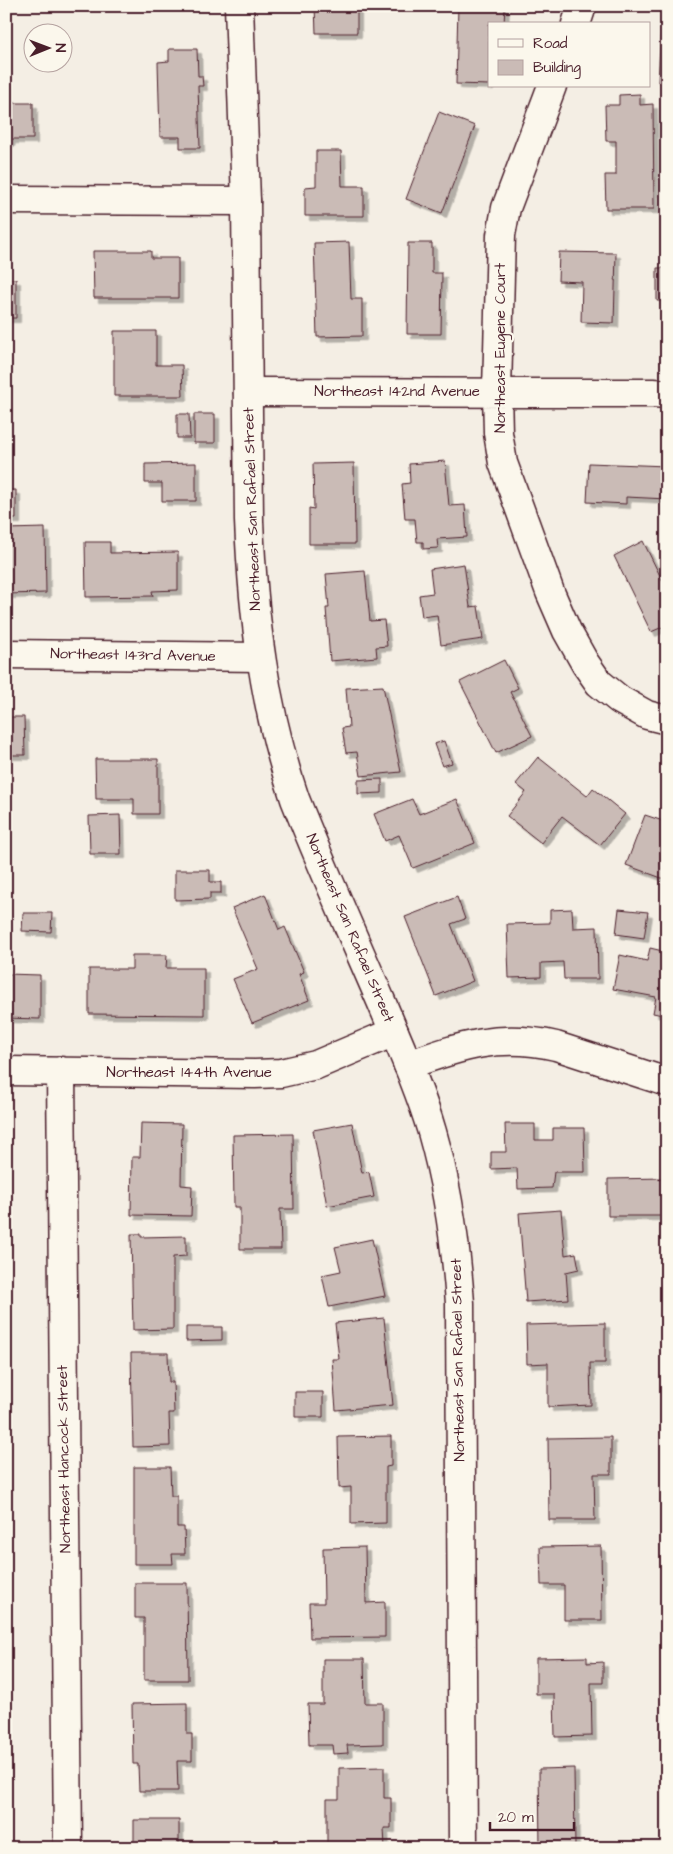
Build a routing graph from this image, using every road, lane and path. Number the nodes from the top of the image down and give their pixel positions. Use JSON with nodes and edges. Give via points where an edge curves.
{"nodes":[{"id":1,"x":239,"y":6,"type":"edge"},
{"id":2,"x":582,"y":6,"type":"edge"},
{"id":3,"x":577,"y":22,"type":"edge"},
{"id":4,"x":551,"y":88,"type":"edge"},
{"id":5,"x":6,"y":200,"type":"edge"},
{"id":6,"x":246,"y":201,"type":"junction"},
{"id":7,"x":497,"y":391,"type":"junction"},
{"id":8,"x":248,"y":392,"type":"junction"},
{"id":9,"x":667,"y":394,"type":"edge"},
{"id":10,"x":6,"y":654,"type":"edge"},
{"id":11,"x":260,"y":657,"type":"junction"},
{"id":12,"x":667,"y":720,"type":"edge"},
{"id":13,"x":394,"y":1032,"type":"junction"},
{"id":14,"x":408,"y":1065,"type":"junction"},
{"id":15,"x":6,"y":1071,"type":"edge"},
{"id":16,"x":61,"y":1071,"type":"junction"},
{"id":17,"x":667,"y":1082,"type":"edge"},
{"id":18,"x":68,"y":1848,"type":"edge"},
{"id":19,"x":463,"y":1848,"type":"edge"}],
"edges":[{"from":1,"to":6,"type":"street","name":"Northeast San Rafael Street"},
{"from":2,"to":3,"type":"street"},
{"from":4,"to":7,"type":"street","name":"Northeast Eugene Court","via":[[506,208],[500,236]]},
{"from":5,"to":6,"type":"street"},
{"from":6,"to":8,"type":"street","name":"Northeast San Rafael Street"},
{"from":7,"to":8,"type":"street","name":"Northeast 142nd Avenue"},
{"from":7,"to":9,"type":"street","name":"Northeast 142nd Avenue"},
{"from":7,"to":12,"type":"street","name":"Northeast Eugene Court","via":[[503,463],[567,631],[600,683],[620,700],[648,715]]},
{"from":8,"to":11,"type":"street","name":"Northeast San Rafael Street","via":[[251,567]]},
{"from":10,"to":11,"type":"street","name":"Northeast 143rd Avenue"},
{"from":11,"to":13,"type":"street","name":"Northeast San Rafael Street","via":[[282,760],[295,798]]},
{"from":13,"to":14,"type":"street","name":"Northeast San Rafael Street"},
{"from":13,"to":16,"type":"street","name":"Northeast 144th Avenue","via":[[316,1065],[281,1073]]},
{"from":14,"to":17,"type":"street","via":[[482,1042],[513,1040],[556,1046]]},
{"from":14,"to":19,"type":"street","name":"Northeast San Rafael Street","via":[[442,1170],[458,1272]]},
{"from":15,"to":16,"type":"street","name":"Northeast 144th Avenue"},
{"from":16,"to":18,"type":"street","name":"Northeast Hancock Street"}]}
